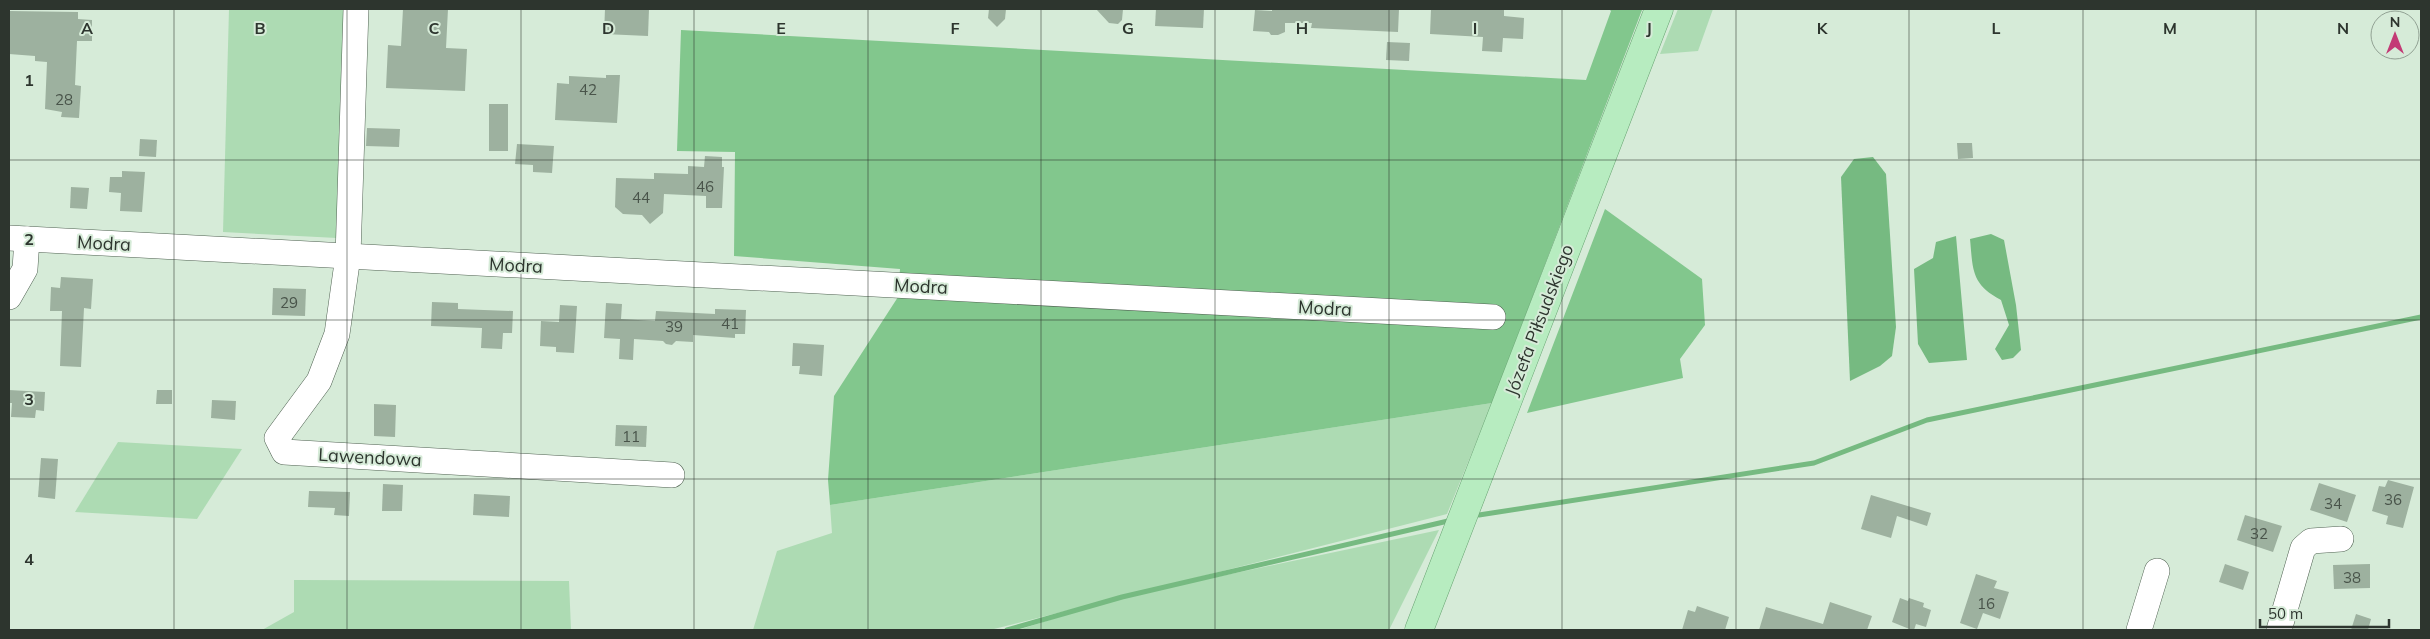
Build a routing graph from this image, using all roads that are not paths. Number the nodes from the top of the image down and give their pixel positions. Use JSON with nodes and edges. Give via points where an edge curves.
{"nodes":[{"id":1,"x":356,"y":9,"type":"edge"},
{"id":2,"x":1659,"y":9,"type":"edge"},
{"id":3,"x":18,"y":239,"type":"edge"},
{"id":4,"x":348,"y":256,"type":"junction"},
{"id":5,"x":9,"y":296,"type":"edge"},
{"id":6,"x":1493,"y":316,"type":"dead end"},
{"id":7,"x":672,"y":475,"type":"dead end"},
{"id":8,"x":2341,"y":539,"type":"dead end"},
{"id":9,"x":2156,"y":571,"type":"dead end"},
{"id":10,"x":1420,"y":630,"type":"edge"},
{"id":11,"x":2139,"y":630,"type":"edge"},
{"id":12,"x":2279,"y":630,"type":"edge"}],
"edges":[{"from":1,"to":4,"type":"street"},
{"from":2,"to":10,"type":"main road","name":"Józefa Piłsudskiego"},
{"from":3,"to":4,"type":"street","name":"Modra"},
{"from":3,"to":5,"type":"street","via":[[26,270]]},
{"from":4,"to":6,"type":"street","name":"Modra"},
{"from":4,"to":7,"type":"street","name":"Lawendowa","via":[[337,334],[320,381],[277,438],[284,452]]},
{"from":8,"to":12,"type":"street","via":[[2311,541],[2303,548]]},
{"from":9,"to":11,"type":"street"}]}
